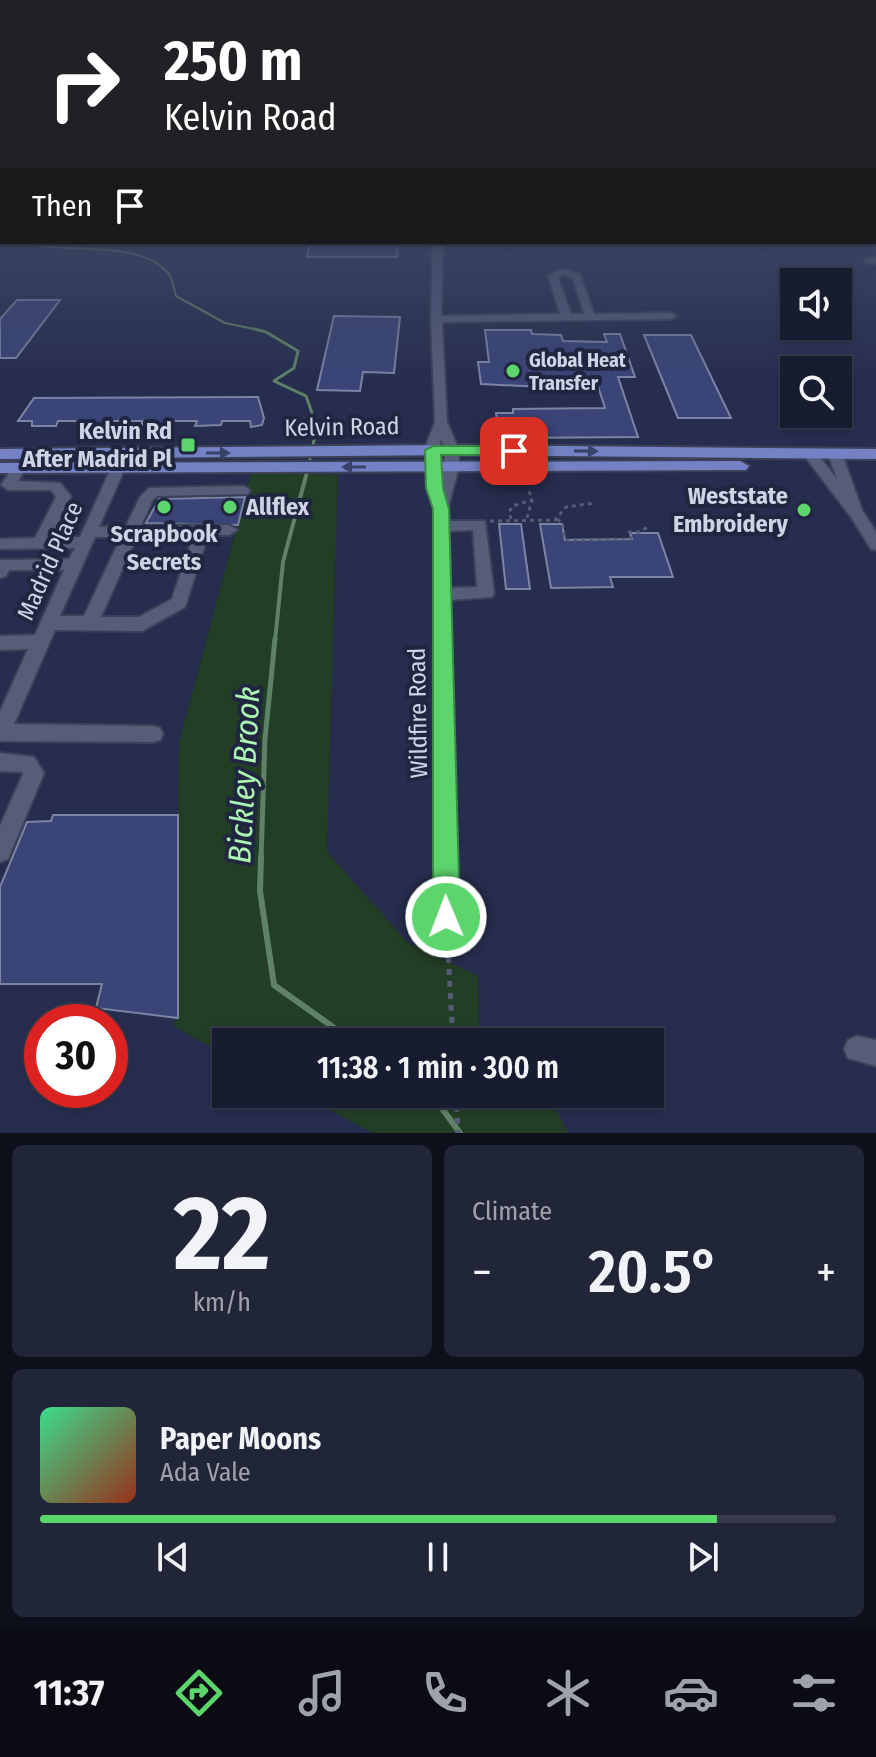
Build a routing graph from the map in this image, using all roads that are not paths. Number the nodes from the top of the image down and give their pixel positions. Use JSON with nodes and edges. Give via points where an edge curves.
{"nodes":[{"id":1,"x":437,"y":275,"type":"edge"},
{"id":2,"x":553,"y":275,"type":"edge"},
{"id":3,"x":569,"y":275,"type":"edge"},
{"id":4,"x":671,"y":316,"type":"dead end"},
{"id":5,"x":590,"y":317,"type":"junction"},
{"id":6,"x":567,"y":318,"type":"junction"},
{"id":7,"x":436,"y":319,"type":"junction"},
{"id":8,"x":435,"y":443,"type":"junction"},
{"id":9,"x":0,"y":454,"type":"edge"},
{"id":10,"x":876,"y":454,"type":"edge"},
{"id":11,"x":452,"y":458,"type":"junction"},
{"id":12,"x":813,"y":460,"type":"junction"},
{"id":13,"x":838,"y":460,"type":"junction"},
{"id":14,"x":123,"y":461,"type":"junction"},
{"id":15,"x":876,"y":466,"type":"edge"},
{"id":16,"x":0,"y":468,"type":"edge"},
{"id":17,"x":19,"y":468,"type":"junction"},
{"id":18,"x":243,"y":491,"type":"dead end"},
{"id":19,"x":857,"y":514,"type":"junction"},
{"id":20,"x":441,"y":518,"type":"junction"},
{"id":21,"x":202,"y":530,"type":"junction"},
{"id":22,"x":229,"y":530,"type":"dead end"},
{"id":23,"x":131,"y":531,"type":"junction"},
{"id":24,"x":88,"y":537,"type":"junction"},
{"id":25,"x":40,"y":543,"type":"junction"},
{"id":26,"x":0,"y":544,"type":"edge"},
{"id":27,"x":876,"y":545,"type":"edge"},
{"id":28,"x":75,"y":565,"type":"junction"},
{"id":29,"x":0,"y":572,"type":"edge"},
{"id":30,"x":442,"y":594,"type":"junction"},
{"id":31,"x":49,"y":623,"type":"junction"},
{"id":32,"x":90,"y":623,"type":"junction"},
{"id":33,"x":40,"y":642,"type":"junction"},
{"id":34,"x":0,"y":643,"type":"edge"},
{"id":35,"x":0,"y":732,"type":"edge"},
{"id":36,"x":153,"y":734,"type":"dead end"},
{"id":37,"x":0,"y":762,"type":"edge"},
{"id":38,"x":0,"y":851,"type":"edge"},
{"id":39,"x":446,"y":917,"type":"road end"}],
"edges":[{"from":1,"to":7,"type":"street","name":"Wildfire Road"},
{"from":2,"to":6,"type":"street"},
{"from":3,"to":5,"type":"street","via":[[577,276]]},
{"from":4,"to":5,"type":"street"},
{"from":5,"to":6,"type":"street"},
{"from":6,"to":7,"type":"street"},
{"from":7,"to":8,"type":"street","name":"Wildfire Road"},
{"from":8,"to":11,"type":"main road","name":"Kelvin Road"},
{"from":8,"to":11,"type":"street","name":"Wildfire Road"},
{"from":8,"to":14,"type":"main road","name":"Kelvin Road","one_way":true},
{"from":14,"to":8,"type":"main road","name":"Kelvin Road","one_way":true,"via":[[383,451]]},
{"from":8,"to":20,"type":"street","name":"Wildfire Road"},
{"from":9,"to":14,"type":"main road","name":"Kelvin Road"},
{"from":10,"to":13,"type":"main road","name":"Kelvin Road"},
{"from":11,"to":12,"type":"main road","name":"Kelvin Road"},
{"from":11,"to":20,"type":"street","name":"Wildfire Road"},
{"from":12,"to":13,"type":"main road","name":"Kelvin Road"},
{"from":12,"to":19,"type":"street"},
{"from":13,"to":15,"type":"main road","name":"Kelvin Road"},
{"from":13,"to":19,"type":"street"},
{"from":14,"to":17,"type":"main road","name":"Kelvin Road"},
{"from":14,"to":24,"type":"street","name":"Madrid Place"},
{"from":16,"to":17,"type":"main road","name":"Kelvin Road"},
{"from":17,"to":25,"type":"street","via":[[8,485],[55,486],[64,496]]},
{"from":18,"to":23,"type":"street","via":[[154,491]]},
{"from":19,"to":27,"type":"street"},
{"from":20,"to":30,"type":"street","name":"Wildfire Road"},
{"from":20,"to":30,"type":"street","via":[[480,525],[486,593]]},
{"from":21,"to":22,"type":"street"},
{"from":21,"to":23,"type":"street"},
{"from":21,"to":32,"type":"street","via":[[179,603],[142,624]]},
{"from":23,"to":24,"type":"street"},
{"from":23,"to":32,"type":"street"},
{"from":24,"to":25,"type":"street"},
{"from":24,"to":28,"type":"street","name":"Madrid Place"},
{"from":25,"to":26,"type":"street"},
{"from":28,"to":29,"type":"street","via":[[4,564]]},
{"from":28,"to":31,"type":"street","name":"Madrid Place"},
{"from":30,"to":39,"type":"street","name":"Wildfire Road"},
{"from":31,"to":32,"type":"street"},
{"from":31,"to":33,"type":"street","name":"Madrid Place"},
{"from":33,"to":34,"type":"street"},
{"from":33,"to":35,"type":"street","name":"Madrid Place"},
{"from":35,"to":36,"type":"street"},
{"from":37,"to":38,"type":"street","via":[[27,763],[34,773]]}]}
